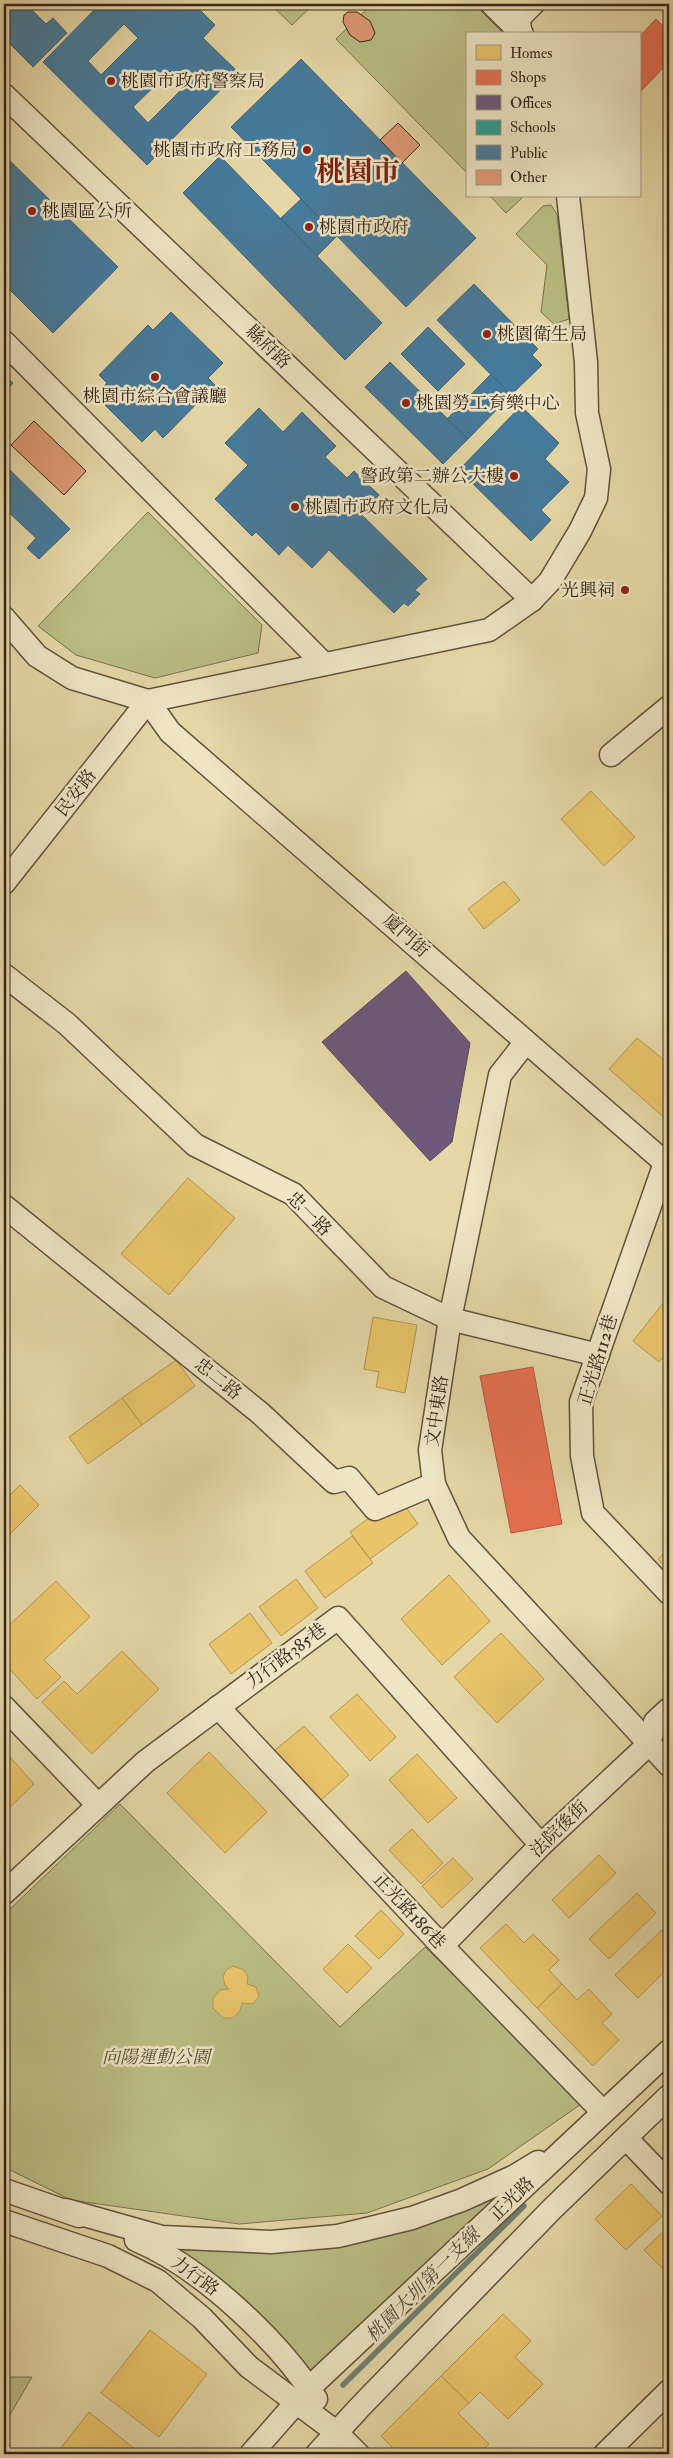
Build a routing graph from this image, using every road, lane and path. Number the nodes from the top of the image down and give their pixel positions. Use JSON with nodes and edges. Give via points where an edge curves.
{"nodes":[{"id":1,"x":4,"y":95,"type":"edge"},
{"id":2,"x":568,"y":198,"type":"edge"},
{"id":3,"x":4,"y":342,"type":"edge"},
{"id":4,"x":532,"y":600,"type":"junction"},
{"id":5,"x":4,"y":618,"type":"edge"},
{"id":6,"x":324,"y":664,"type":"junction"},
{"id":7,"x":148,"y":701,"type":"junction"},
{"id":8,"x":669,"y":707,"type":"edge"},
{"id":9,"x":611,"y":755,"type":"dead end"},
{"id":10,"x":4,"y":884,"type":"edge"},
{"id":11,"x":4,"y":975,"type":"edge"},
{"id":12,"x":525,"y":1043,"type":"junction"},
{"id":13,"x":668,"y":1163,"type":"edge"},
{"id":14,"x":4,"y":1206,"type":"edge"},
{"id":15,"x":450,"y":1319,"type":"junction"},
{"id":16,"x":598,"y":1355,"type":"junction"},
{"id":17,"x":434,"y":1484,"type":"junction"},
{"id":18,"x":669,"y":1593,"type":"edge"},
{"id":19,"x":4,"y":1707,"type":"edge"},
{"id":20,"x":218,"y":1707,"type":"junction"},
{"id":21,"x":669,"y":1709,"type":"edge"},
{"id":22,"x":649,"y":1744,"type":"junction"},
{"id":23,"x":669,"y":1765,"type":"edge"},
{"id":24,"x":98,"y":1805,"type":"junction"},
{"id":25,"x":540,"y":1845,"type":"junction"},
{"id":26,"x":4,"y":1893,"type":"edge"},
{"id":27,"x":442,"y":1946,"type":"junction"},
{"id":28,"x":669,"y":2051,"type":"edge"},
{"id":29,"x":669,"y":2096,"type":"edge"},
{"id":30,"x":603,"y":2112,"type":"junction"},
{"id":31,"x":626,"y":2138,"type":"junction"},
{"id":32,"x":573,"y":2140,"type":"junction"},
{"id":33,"x":669,"y":2182,"type":"edge"},
{"id":34,"x":4,"y":2190,"type":"edge"},
{"id":35,"x":66,"y":2210,"type":"junction"},
{"id":36,"x":4,"y":2221,"type":"edge"},
{"id":37,"x":669,"y":2391,"type":"edge"},
{"id":38,"x":302,"y":2395,"type":"junction"},
{"id":39,"x":336,"y":2432,"type":"junction"},
{"id":40,"x":251,"y":2454,"type":"edge"},
{"id":41,"x":317,"y":2454,"type":"edge"},
{"id":42,"x":358,"y":2454,"type":"edge"},
{"id":43,"x":605,"y":2454,"type":"edge"}],
"edges":[{"from":1,"to":4,"type":"street","name":"縣府路"},
{"from":2,"to":4,"type":"street","via":[[586,362],[587,413],[599,469],[596,498],[580,531],[550,581]]},
{"from":3,"to":6,"type":"street"},
{"from":4,"to":6,"type":"street","via":[[489,630]]},
{"from":5,"to":7,"type":"street","via":[[37,656],[72,678]]},
{"from":6,"to":7,"type":"street"},
{"from":7,"to":10,"type":"street","name":"民安路"},
{"from":7,"to":12,"type":"street","name":"廈門街","via":[[170,732]]},
{"from":8,"to":9,"type":"street"},
{"from":11,"to":15,"type":"street","name":"忠一路","via":[[67,1024],[195,1145],[293,1194],[383,1288]]},
{"from":12,"to":13,"type":"street","name":"廈門街"},
{"from":12,"to":15,"type":"street","name":"文中東路","via":[[500,1075]]},
{"from":13,"to":16,"type":"street","name":"正光路112巷"},
{"from":14,"to":17,"type":"street","name":"忠二路","via":[[260,1412],[334,1482],[349,1478],[375,1510]]},
{"from":15,"to":16,"type":"street","name":"忠一路"},
{"from":15,"to":17,"type":"street","name":"文中東路","via":[[430,1450]]},
{"from":16,"to":18,"type":"street","name":"正光路112巷","via":[[582,1402],[582,1456],[593,1513]]},
{"from":17,"to":22,"type":"street","name":"文中東路","via":[[459,1538]]},
{"from":19,"to":24,"type":"street"},
{"from":20,"to":24,"type":"street","name":"力行路385巷","via":[[145,1762]]},
{"from":20,"to":25,"type":"street","name":"力行路385巷","via":[[338,1618]]},
{"from":20,"to":27,"type":"street","name":"正光路186巷"},
{"from":21,"to":22,"type":"street","name":"法院後街","via":[[655,1722]]},
{"from":22,"to":23,"type":"street","name":"文中東路"},
{"from":22,"to":25,"type":"street","name":"法院後街"},
{"from":24,"to":26,"type":"street","name":"力行路385巷"},
{"from":25,"to":27,"type":"street","name":"法院後街"},
{"from":27,"to":30,"type":"street","name":"正光路186巷"},
{"from":28,"to":30,"type":"street","name":"正光路"},
{"from":29,"to":31,"type":"street","name":"正光路"},
{"from":30,"to":32,"type":"street","name":"正光路"},
{"from":31,"to":33,"type":"street"},
{"from":31,"to":39,"type":"street","name":"正光路","via":[[552,2209]]},
{"from":32,"to":35,"type":"street","via":[[515,2176],[462,2200],[412,2218],[338,2236],[271,2242],[162,2237]]},
{"from":32,"to":38,"type":"street","name":"正光路"},
{"from":34,"to":35,"type":"street","name":"力行路"},
{"from":35,"to":38,"type":"street","name":"力行路","via":[[158,2249],[231,2302],[283,2354]]},
{"from":36,"to":38,"type":"street","name":"力行路","via":[[108,2256],[158,2281],[202,2318],[249,2367]]},
{"from":37,"to":43,"type":"street"},
{"from":38,"to":39,"type":"street","name":"力行路"},
{"from":38,"to":40,"type":"street","name":"正光路"},
{"from":39,"to":41,"type":"street","name":"正光路"},
{"from":39,"to":42,"type":"street","name":"力行路"}]}
